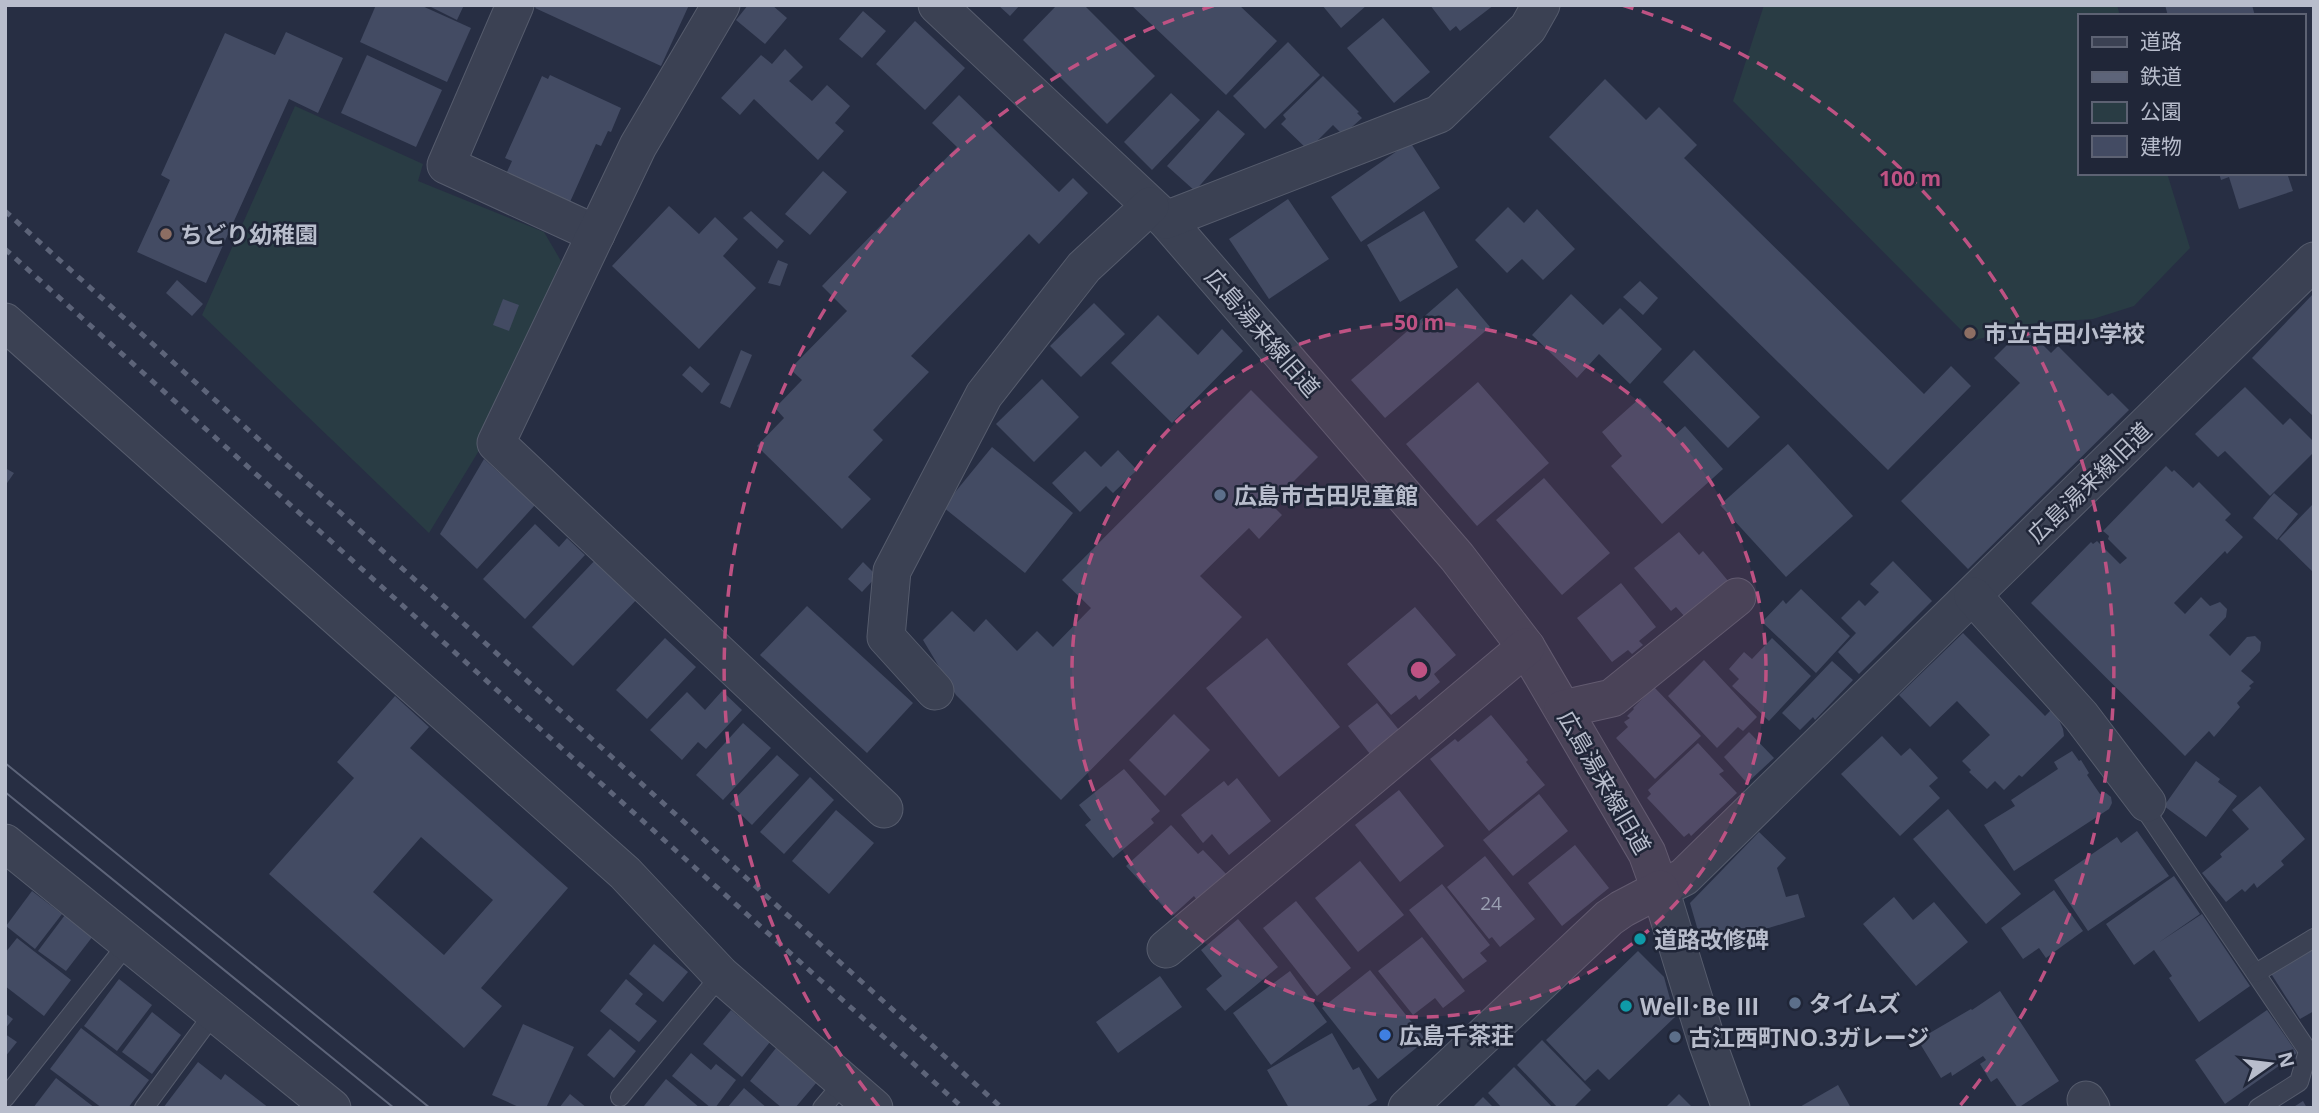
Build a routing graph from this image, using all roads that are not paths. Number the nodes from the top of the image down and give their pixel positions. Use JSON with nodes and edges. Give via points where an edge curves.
{"nodes":[{"id":1,"x":516,"y":5,"type":"edge"},
{"id":2,"x":721,"y":5,"type":"edge"},
{"id":3,"x":937,"y":5,"type":"edge"},
{"id":4,"x":1541,"y":5,"type":"edge"},
{"id":5,"x":1158,"y":213,"type":"junction"},
{"id":6,"x":596,"y":233,"type":"junction"},
{"id":7,"x":2314,"y":261,"type":"edge"},
{"id":8,"x":5,"y":322,"type":"edge"},
{"id":9,"x":1973,"y":596,"type":"junction"},
{"id":10,"x":1737,"y":597,"type":"dead end"},
{"id":11,"x":1526,"y":647,"type":"junction"},
{"id":12,"x":935,"y":691,"type":"dead end"},
{"id":13,"x":1563,"y":709,"type":"junction"},
{"id":14,"x":2147,"y":803,"type":"joint"},
{"id":15,"x":884,"y":809,"type":"dead end"},
{"id":16,"x":5,"y":843,"type":"edge"},
{"id":17,"x":1660,"y":889,"type":"junction"},
{"id":18,"x":2314,"y":938,"type":"edge"},
{"id":19,"x":128,"y":943,"type":"junction"},
{"id":20,"x":1166,"y":949,"type":"dead end"},
{"id":21,"x":2256,"y":973,"type":"junction"},
{"id":22,"x":721,"y":975,"type":"junction"},
{"id":23,"x":214,"y":1013,"type":"junction"},
{"id":24,"x":833,"y":1095,"type":"edge"},
{"id":25,"x":620,"y":1097,"type":"dead end"},
{"id":26,"x":5,"y":1098,"type":"edge"},
{"id":27,"x":144,"y":1108,"type":"edge"},
{"id":28,"x":331,"y":1108,"type":"edge"},
{"id":29,"x":874,"y":1108,"type":"edge"},
{"id":30,"x":1407,"y":1108,"type":"edge"},
{"id":31,"x":1731,"y":1108,"type":"edge"},
{"id":32,"x":2258,"y":1108,"type":"edge"}],
"edges":[{"from":1,"to":6,"type":"street","via":[[446,165]]},
{"from":2,"to":6,"type":"street","via":[[638,146]]},
{"from":3,"to":5,"type":"street","name":"広島湯来線旧道"},
{"from":4,"to":5,"type":"street","via":[[1528,28],[1439,114]]},
{"from":5,"to":11,"type":"street","name":"広島湯来線旧道","via":[[1457,557]]},
{"from":5,"to":12,"type":"street","via":[[1084,267],[984,395],[892,571],[886,637]]},
{"from":6,"to":15,"type":"street","via":[[496,443]]},
{"from":7,"to":9,"type":"street","name":"広島湯来線旧道"},
{"from":8,"to":22,"type":"street","via":[[625,873]]},
{"from":9,"to":14,"type":"street","via":[[2081,716]]},
{"from":9,"to":17,"type":"street","name":"広島湯来線旧道","via":[[1684,877]]},
{"from":10,"to":13,"type":"street","via":[[1612,698]]},
{"from":11,"to":13,"type":"street","name":"広島湯来線旧道"},
{"from":11,"to":20,"type":"street"},
{"from":13,"to":17,"type":"street","name":"広島湯来線旧道","via":[[1647,853]]},
{"from":14,"to":21,"type":"lane","via":[[2148,814]]},
{"from":16,"to":19,"type":"street"},
{"from":17,"to":30,"type":"street","via":[[1609,918]]},
{"from":17,"to":31,"type":"street"},
{"from":18,"to":21,"type":"lane"},
{"from":19,"to":23,"type":"street"},
{"from":19,"to":26,"type":"lane"},
{"from":21,"to":32,"type":"lane","via":[[2308,1051],[2299,1082]]},
{"from":22,"to":24,"type":"street"},
{"from":22,"to":25,"type":"lane"},
{"from":23,"to":27,"type":"lane"},
{"from":23,"to":28,"type":"street"},
{"from":24,"to":29,"type":"street"}]}
